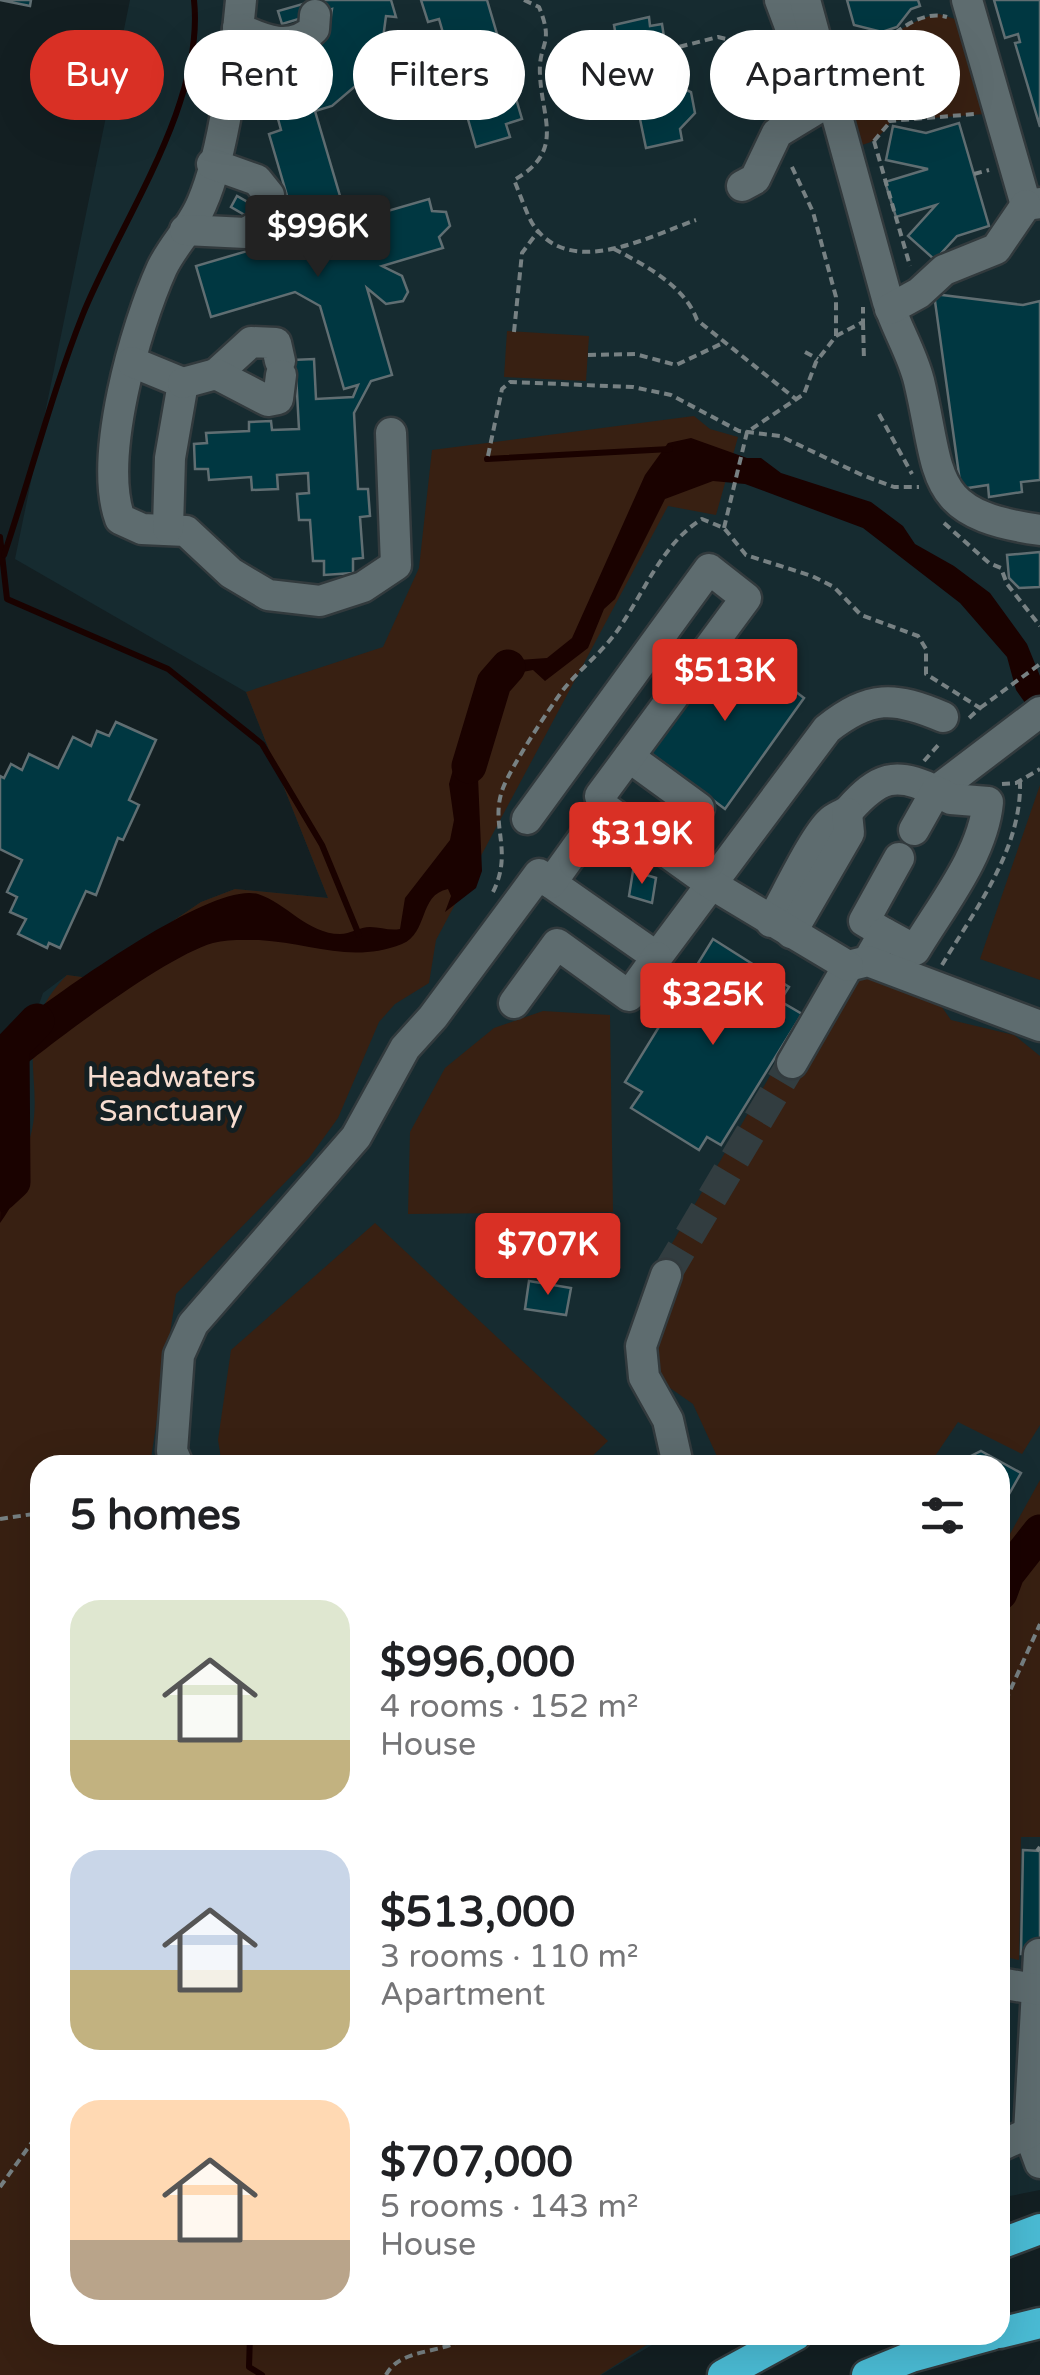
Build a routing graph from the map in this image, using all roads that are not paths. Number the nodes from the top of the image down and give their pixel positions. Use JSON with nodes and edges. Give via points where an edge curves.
{"nodes":[{"id":1,"x":780,"y":0,"type":"edge"},
{"id":2,"x":805,"y":0,"type":"edge"},
{"id":3,"x":312,"y":5,"type":"edge"},
{"id":4,"x":970,"y":13,"type":"edge"},
{"id":5,"x":239,"y":14,"type":"edge"},
{"id":6,"x":794,"y":30,"type":"edge"},
{"id":7,"x":810,"y":30,"type":"edge"},
{"id":8,"x":792,"y":120,"type":"edge"},
{"id":9,"x":827,"y":120,"type":"edge"},
{"id":10,"x":844,"y":120,"type":"edge"},
{"id":11,"x":212,"y":164,"type":"junction"},
{"id":12,"x":742,"y":186,"type":"dead end"},
{"id":13,"x":1033,"y":204,"type":"edge"},
{"id":14,"x":185,"y":230,"type":"junction"},
{"id":15,"x":879,"y":305,"type":"junction"},
{"id":16,"x":132,"y":362,"type":"junction"},
{"id":17,"x":216,"y":374,"type":"junction"},
{"id":18,"x":183,"y":383,"type":"junction"},
{"id":19,"x":391,"y":432,"type":"dead end"},
{"id":20,"x":168,"y":528,"type":"junction"},
{"id":21,"x":1040,"y":530,"type":"edge"},
{"id":22,"x":1040,"y":712,"type":"edge"},
{"id":23,"x":943,"y":717,"type":"dead end"},
{"id":24,"x":629,"y":757,"type":"junction"},
{"id":25,"x":562,"y":770,"type":"junction"},
{"id":26,"x":947,"y":782,"type":"junction"},
{"id":27,"x":602,"y":802,"type":"junction"},
{"id":28,"x":527,"y":819,"type":"dead end"},
{"id":29,"x":914,"y":830,"type":"dead end"},
{"id":30,"x":667,"y":852,"type":"junction"},
{"id":31,"x":899,"y":858,"type":"dead end"},
{"id":32,"x":548,"y":870,"type":"junction"},
{"id":33,"x":711,"y":884,"type":"junction"},
{"id":34,"x":781,"y":928,"type":"junction"},
{"id":35,"x":884,"y":933,"type":"junction"},
{"id":36,"x":657,"y":957,"type":"junction"},
{"id":37,"x":858,"y":964,"type":"junction"},
{"id":38,"x":514,"y":1003,"type":"dead end"},
{"id":39,"x":1040,"y":1026,"type":"edge"},
{"id":40,"x":792,"y":1063,"type":"tunnel mouth"},
{"id":41,"x":666,"y":1275,"type":"tunnel mouth"},
{"id":42,"x":174,"y":1455,"type":"edge"},
{"id":43,"x":676,"y":1455,"type":"edge"},
{"id":44,"x":1040,"y":1954,"type":"edge"},
{"id":45,"x":1010,"y":1985,"type":"edge"},
{"id":46,"x":1038,"y":1990,"type":"edge"},
{"id":47,"x":1037,"y":2031,"type":"edge"},
{"id":48,"x":1029,"y":2134,"type":"junction"},
{"id":49,"x":1010,"y":2142,"type":"edge"},
{"id":50,"x":1040,"y":2163,"type":"edge"},
{"id":51,"x":1040,"y":2229,"type":"edge"},
{"id":52,"x":1010,"y":2240,"type":"edge"},
{"id":53,"x":1040,"y":2323,"type":"edge"},
{"id":54,"x":1010,"y":2330,"type":"edge"},
{"id":55,"x":778,"y":2345,"type":"edge"},
{"id":56,"x":955,"y":2345,"type":"edge"},
{"id":57,"x":723,"y":2375,"type":"edge"},
{"id":58,"x":867,"y":2375,"type":"edge"}],
"edges":[{"from":1,"to":6,"type":"street"},
{"from":2,"to":7,"type":"street"},
{"from":3,"to":5,"type":"street","via":[[314,29],[290,43],[258,38]]},
{"from":4,"to":13,"type":"street"},
{"from":5,"to":11,"type":"street"},
{"from":8,"to":12,"type":"street","via":[[777,133],[755,179]]},
{"from":9,"to":15,"type":"street","via":[[860,263]]},
{"from":10,"to":15,"type":"street","via":[[860,144]]},
{"from":11,"to":14,"type":"street","via":[[202,202]]},
{"from":11,"to":14,"type":"street","via":[[256,180],[269,194],[264,219],[246,233]]},
{"from":13,"to":15,"type":"street","via":[[996,249]]},
{"from":14,"to":16,"type":"street","via":[[162,267]]},
{"from":15,"to":21,"type":"street","via":[[911,354],[938,472],[962,507],[981,520]]},
{"from":16,"to":18,"type":"street"},
{"from":16,"to":20,"type":"street","via":[[112,449],[111,495],[120,519],[142,529]]},
{"from":17,"to":17,"type":"street","via":[[268,401],[278,399],[276,343],[251,342]]},
{"from":17,"to":18,"type":"street"},
{"from":18,"to":20,"type":"street","via":[[170,458]]},
{"from":19,"to":20,"type":"street","via":[[396,565],[362,587],[320,600],[268,595],[231,573],[186,531]]},
{"from":22,"to":26,"type":"street"},
{"from":23,"to":33,"type":"street","via":[[884,700],[852,708],[827,729]]},
{"from":24,"to":25,"type":"street","via":[[746,598],[709,569]]},
{"from":24,"to":27,"type":"street"},
{"from":24,"to":30,"type":"street","via":[[699,808]]},
{"from":25,"to":27,"type":"street"},
{"from":25,"to":28,"type":"street"},
{"from":26,"to":29,"type":"street"},
{"from":26,"to":34,"type":"street","via":[[888,779],[864,790],[847,813],[849,832]]},
{"from":26,"to":35,"type":"street","via":[[951,799],[988,802],[986,824],[915,950]]},
{"from":27,"to":30,"type":"street"},
{"from":27,"to":32,"type":"street"},
{"from":30,"to":33,"type":"street"},
{"from":31,"to":35,"type":"street","via":[[864,920]]},
{"from":32,"to":36,"type":"street"},
{"from":32,"to":42,"type":"street","via":[[404,1048],[356,1137],[194,1324],[179,1354]]},
{"from":33,"to":34,"type":"street"},
{"from":33,"to":36,"type":"street"},
{"from":34,"to":37,"type":"street"},
{"from":35,"to":37,"type":"street"},
{"from":36,"to":38,"type":"street","via":[[629,996],[557,944]]},
{"from":37,"to":39,"type":"street"},
{"from":37,"to":40,"type":"street"},
{"from":41,"to":43,"type":"street","via":[[641,1346],[644,1377],[668,1420]]},
{"from":44,"to":46,"type":"street"},
{"from":45,"to":46,"type":"street"},
{"from":46,"to":47,"type":"street"},
{"from":47,"to":48,"type":"street"},
{"from":48,"to":49,"type":"street"},
{"from":48,"to":50,"type":"street"},
{"from":51,"to":52,"type":"highway"},
{"from":53,"to":54,"type":"highway"},
{"from":55,"to":57,"type":"highway"},
{"from":56,"to":58,"type":"highway"}]}
